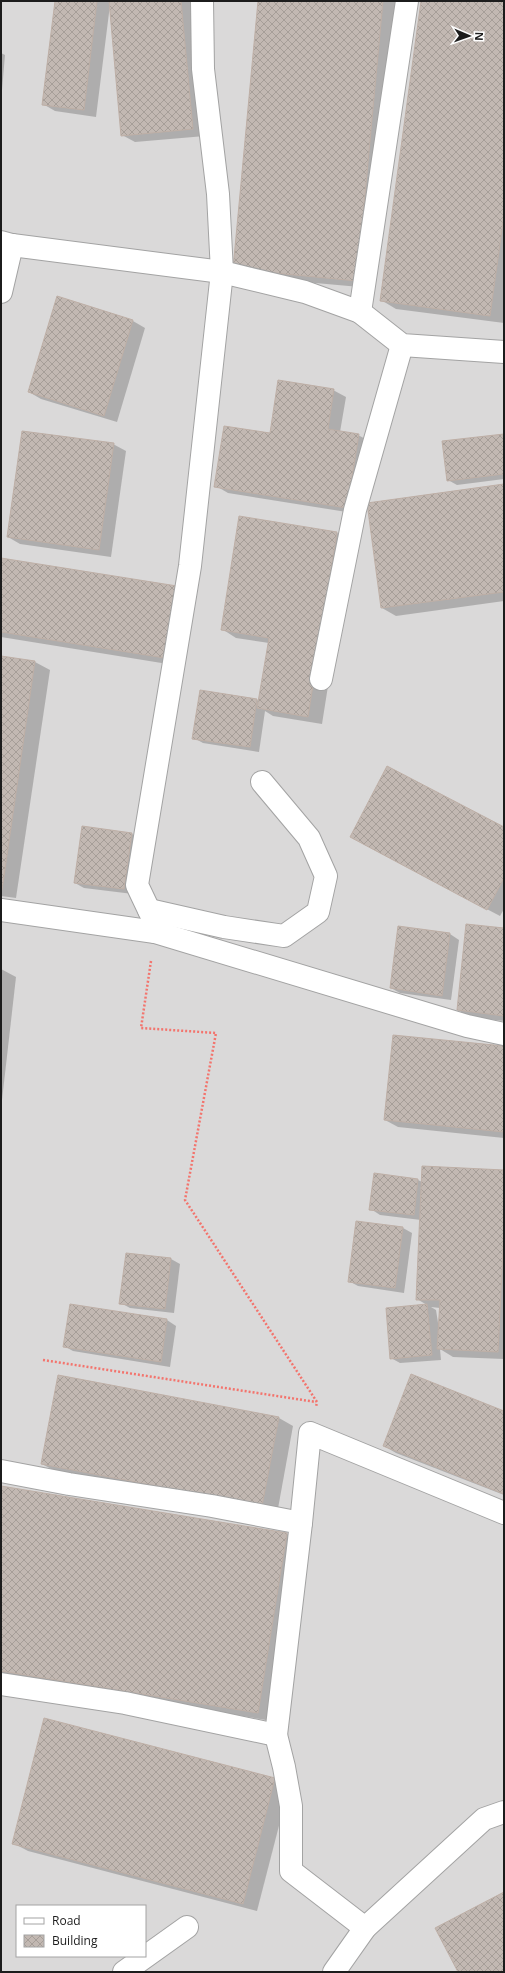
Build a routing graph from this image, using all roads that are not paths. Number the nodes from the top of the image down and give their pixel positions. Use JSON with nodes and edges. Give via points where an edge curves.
{"nodes":[{"id":1,"x":202,"y":1,"type":"edge"},
{"id":2,"x":216,"y":1,"type":"edge"},
{"id":3,"x":407,"y":1,"type":"edge"},
{"id":4,"x":204,"y":79,"type":"junction"},
{"id":5,"x":6,"y":243,"type":"edge"},
{"id":6,"x":222,"y":272,"type":"junction"},
{"id":7,"x":1,"y":292,"type":"edge"},
{"id":8,"x":360,"y":312,"type":"junction"},
{"id":9,"x":402,"y":345,"type":"junction"},
{"id":10,"x":504,"y":352,"type":"edge"},
{"id":11,"x":321,"y":679,"type":"dead end"},
{"id":12,"x":262,"y":782,"type":"dead end"},
{"id":13,"x":1,"y":910,"type":"edge"},
{"id":14,"x":149,"y":910,"type":"junction"},
{"id":15,"x":155,"y":932,"type":"junction"},
{"id":16,"x":504,"y":1034,"type":"edge"},
{"id":17,"x":1,"y":1471,"type":"edge"},
{"id":18,"x":504,"y":1513,"type":"edge"},
{"id":19,"x":300,"y":1523,"type":"junction"},
{"id":20,"x":1,"y":1684,"type":"edge"},
{"id":21,"x":276,"y":1735,"type":"junction"},
{"id":22,"x":504,"y":1812,"type":"edge"},
{"id":23,"x":187,"y":1928,"type":"dead end"},
{"id":24,"x":365,"y":1928,"type":"junction"},
{"id":25,"x":145,"y":1957,"type":"edge"},
{"id":26,"x":146,"y":1957,"type":"edge"},
{"id":27,"x":124,"y":1972,"type":"edge"},
{"id":28,"x":334,"y":1972,"type":"edge"}],
"edges":[{"from":1,"to":4,"type":"street"},
{"from":2,"to":4,"type":"street","via":[[217,24]]},
{"from":3,"to":8,"type":"street"},
{"from":4,"to":6,"type":"street","via":[[218,194]]},
{"from":5,"to":6,"type":"street"},
{"from":5,"to":7,"type":"street"},
{"from":6,"to":8,"type":"street","via":[[304,292]]},
{"from":6,"to":14,"type":"street","via":[[190,566],[137,885]]},
{"from":8,"to":9,"type":"street"},
{"from":9,"to":10,"type":"street"},
{"from":9,"to":11,"type":"street","via":[[355,510]]},
{"from":12,"to":14,"type":"street","via":[[309,838],[326,876],[318,912],[284,936],[224,927]]},
{"from":13,"to":15,"type":"street"},
{"from":14,"to":15,"type":"street","via":[[156,924]]},
{"from":15,"to":16,"type":"street","via":[[467,1026]]},
{"from":17,"to":19,"type":"street"},
{"from":18,"to":19,"type":"street","via":[[310,1433]]},
{"from":19,"to":21,"type":"street"},
{"from":20,"to":21,"type":"street","via":[[124,1703]]},
{"from":21,"to":24,"type":"street","via":[[291,1806],[291,1871]]},
{"from":22,"to":24,"type":"street","via":[[484,1819]]},
{"from":23,"to":26,"type":"street"},
{"from":24,"to":28,"type":"street"},
{"from":25,"to":27,"type":"street"}]}
